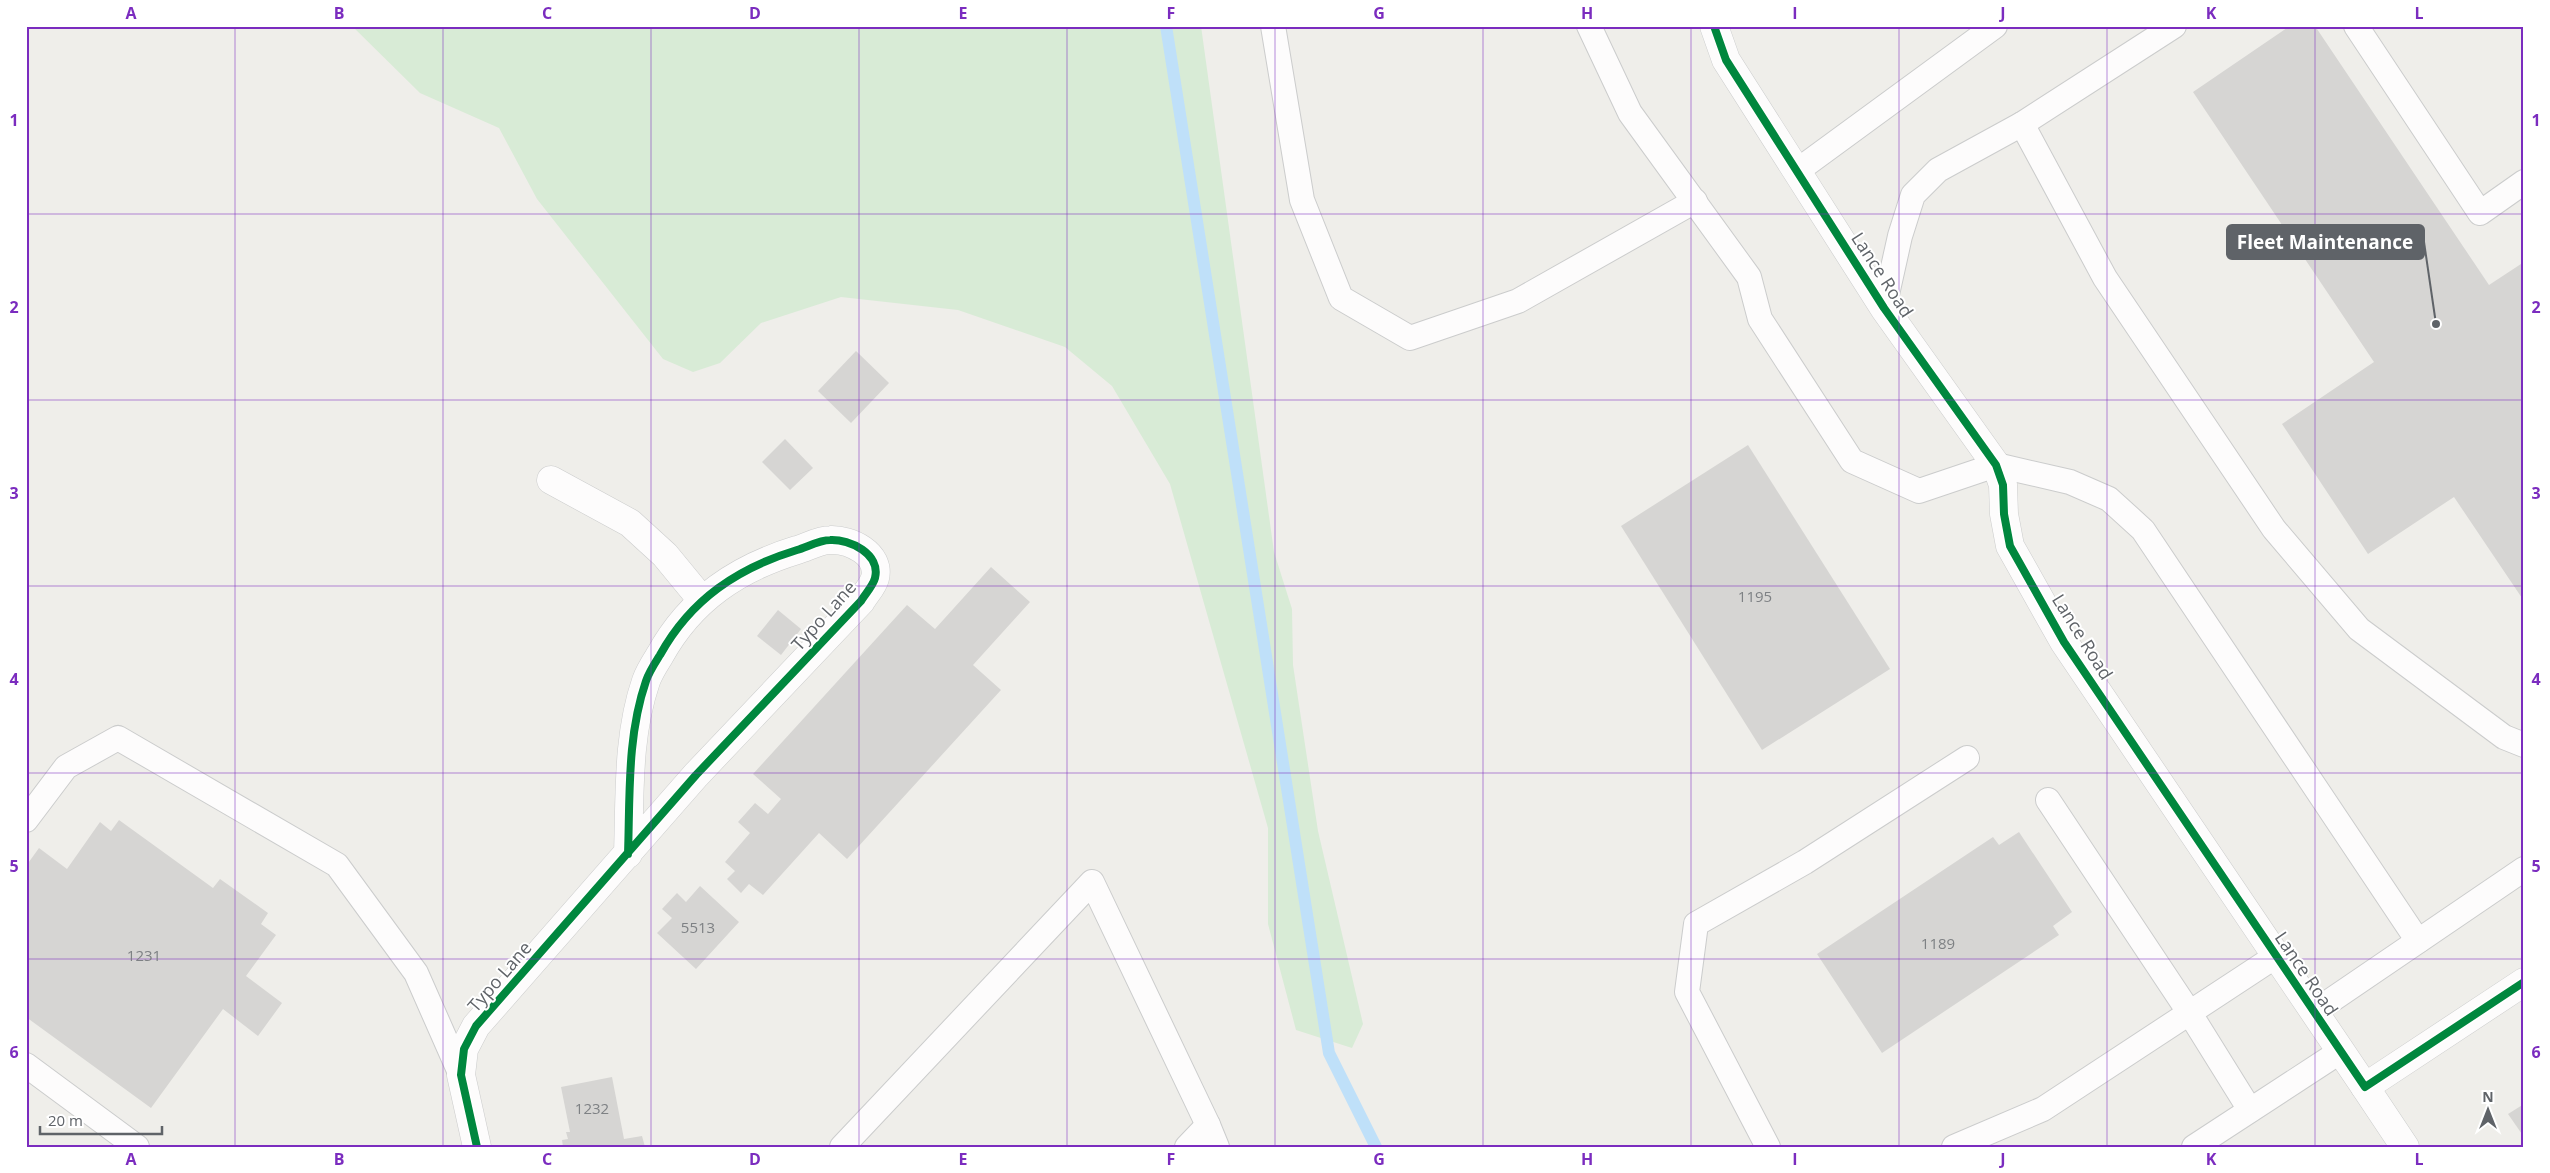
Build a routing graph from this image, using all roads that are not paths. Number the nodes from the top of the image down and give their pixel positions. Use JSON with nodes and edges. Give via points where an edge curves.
{"nodes":[{"id":1,"x":1273,"y":26,"type":"edge"},
{"id":2,"x":1589,"y":26,"type":"edge"},
{"id":3,"x":1714,"y":26,"type":"edge"},
{"id":4,"x":1995,"y":26,"type":"edge"},
{"id":5,"x":2174,"y":26,"type":"edge"},
{"id":6,"x":2356,"y":26,"type":"edge"},
{"id":7,"x":2022,"y":124,"type":"junction"},
{"id":8,"x":1797,"y":171,"type":"junction"},
{"id":9,"x":2524,"y":182,"type":"edge"},
{"id":10,"x":1695,"y":201,"type":"junction"},
{"id":11,"x":1884,"y":308,"type":"junction"},
{"id":12,"x":1996,"y":466,"type":"junction"},
{"id":13,"x":551,"y":480,"type":"dead end"},
{"id":14,"x":702,"y":600,"type":"junction"},
{"id":15,"x":2524,"y":745,"type":"edge"},
{"id":16,"x":1967,"y":758,"type":"dead end"},
{"id":17,"x":2048,"y":800,"type":"dead end"},
{"id":18,"x":26,"y":820,"type":"edge"},
{"id":19,"x":628,"y":854,"type":"junction"},
{"id":20,"x":2524,"y":869,"type":"edge"},
{"id":21,"x":2418,"y":941,"type":"junction"},
{"id":22,"x":2276,"y":956,"type":"junction"},
{"id":23,"x":2524,"y":982,"type":"edge"},
{"id":24,"x":2189,"y":1012,"type":"junction"},
{"id":25,"x":2314,"y":1012,"type":"junction"},
{"id":26,"x":2341,"y":1052,"type":"junction"},
{"id":27,"x":26,"y":1065,"type":"edge"},
{"id":28,"x":461,"y":1075,"type":"junction"},
{"id":29,"x":2365,"y":1087,"type":"junction"},
{"id":30,"x":2250,"y":1110,"type":"junction"},
{"id":31,"x":1208,"y":1125,"type":"junction"},
{"id":32,"x":137,"y":1147,"type":"edge"},
{"id":33,"x":477,"y":1147,"type":"edge"},
{"id":34,"x":842,"y":1147,"type":"edge"},
{"id":35,"x":1187,"y":1147,"type":"edge"},
{"id":36,"x":1217,"y":1147,"type":"edge"},
{"id":37,"x":1768,"y":1147,"type":"edge"},
{"id":38,"x":1954,"y":1147,"type":"edge"},
{"id":39,"x":2194,"y":1147,"type":"edge"},
{"id":40,"x":2405,"y":1147,"type":"edge"}],
"edges":[{"from":1,"to":10,"type":"lane","via":[[1302,200],[1341,298],[1410,338],[1518,301]]},
{"from":2,"to":10,"type":"lane","via":[[1630,113]]},
{"from":3,"to":8,"type":"street","name":"Lance Road","via":[[1726,60]]},
{"from":4,"to":8,"type":"lane"},
{"from":5,"to":7,"type":"lane"},
{"from":6,"to":9,"type":"lane","via":[[2480,213]]},
{"from":7,"to":11,"type":"lane","via":[[1938,170],[1913,195]]},
{"from":7,"to":15,"type":"lane","via":[[2105,278],[2274,529],[2359,629],[2504,737]]},
{"from":8,"to":11,"type":"street","name":"Lance Road"},
{"from":10,"to":12,"type":"lane","via":[[1749,277],[1760,319],[1852,461],[1919,491]]},
{"from":11,"to":12,"type":"street","name":"Lance Road"},
{"from":12,"to":21,"type":"lane","via":[[2070,482],[2109,500],[2143,530]]},
{"from":12,"to":22,"type":"street","name":"Lance Road","via":[[2003,485],[2010,546],[2064,642]]},
{"from":13,"to":14,"type":"street","via":[[630,523],[665,554]]},
{"from":14,"to":19,"type":"street","name":"Typo Lane","via":[[670,637],[646,680],[633,726]]},
{"from":14,"to":19,"type":"street","name":"Typo Lane","via":[[722,584],[762,561],[829,540],[852,543],[869,555],[875,566],[875,579],[861,601],[696,776]]},
{"from":16,"to":37,"type":"lane","via":[[1805,862],[1696,924],[1687,992]]},
{"from":17,"to":24,"type":"lane"},
{"from":18,"to":28,"type":"lane","via":[[66,767],[118,738],[337,864],[416,973]]},
{"from":19,"to":28,"type":"street","name":"Typo Lane","via":[[476,1026],[464,1049]]},
{"from":20,"to":21,"type":"lane"},
{"from":21,"to":25,"type":"lane"},
{"from":22,"to":24,"type":"lane"},
{"from":22,"to":25,"type":"street","name":"Lance Road"},
{"from":23,"to":29,"type":"street"},
{"from":24,"to":30,"type":"lane"},
{"from":24,"to":38,"type":"lane","via":[[2043,1109]]},
{"from":25,"to":26,"type":"street","name":"Lance Road"},
{"from":26,"to":29,"type":"street","name":"Lance Road"},
{"from":26,"to":30,"type":"lane"},
{"from":27,"to":32,"type":"lane"},
{"from":28,"to":33,"type":"street","name":"Typo Lane"},
{"from":29,"to":40,"type":"street","name":"Lance Road"},
{"from":30,"to":39,"type":"lane"},
{"from":31,"to":34,"type":"lane","via":[[1092,882]]},
{"from":31,"to":35,"type":"lane"},
{"from":31,"to":36,"type":"lane"}]}
